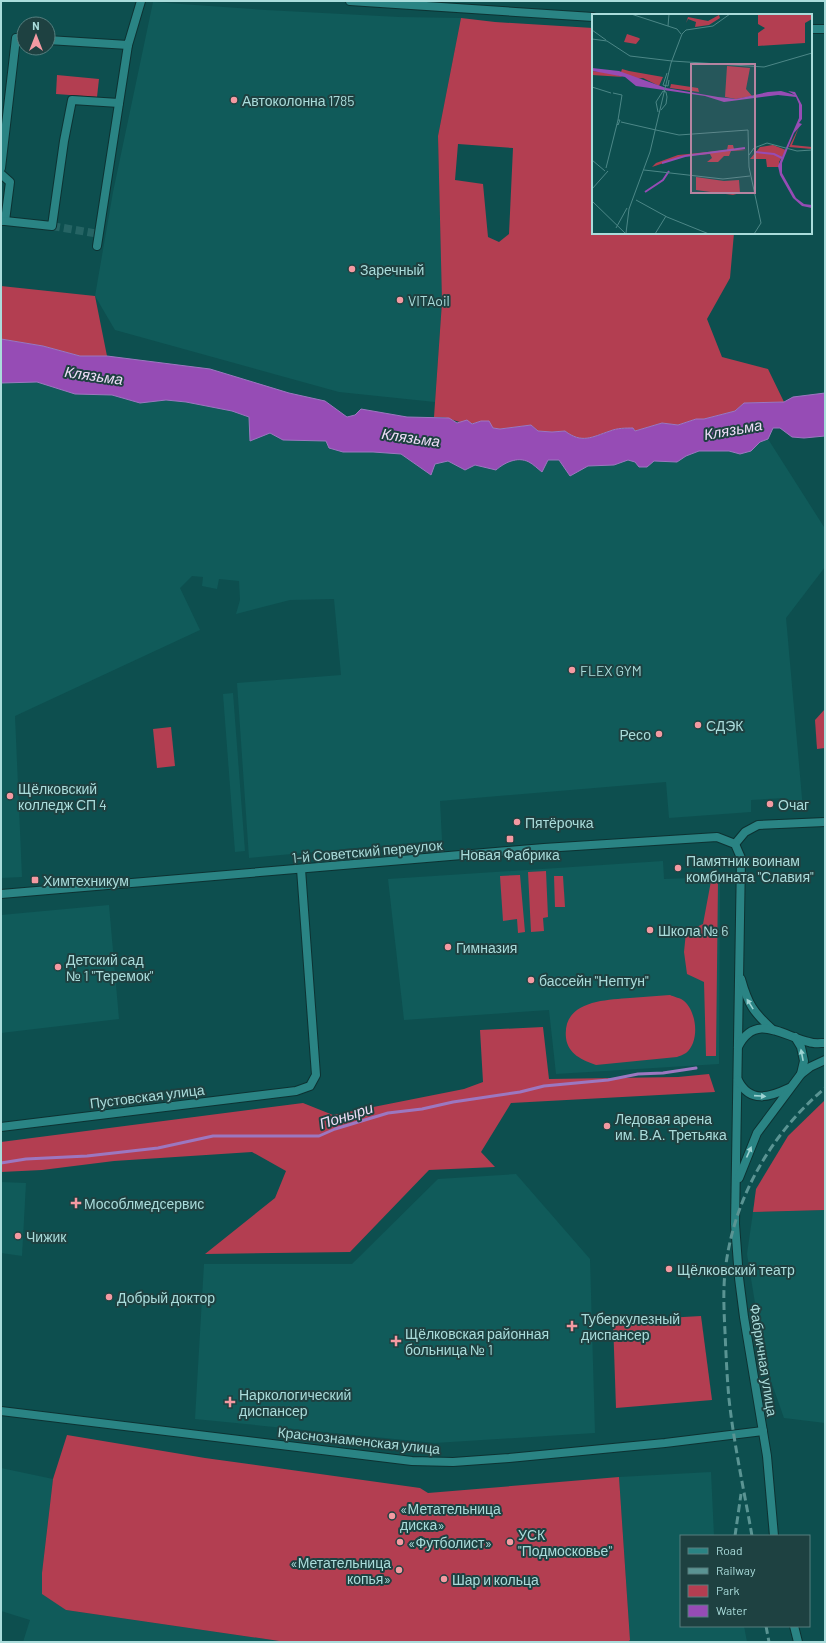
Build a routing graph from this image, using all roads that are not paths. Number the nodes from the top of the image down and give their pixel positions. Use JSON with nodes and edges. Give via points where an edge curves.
{"nodes":[{"id":1,"x":141,"y":1,"type":"edge"},
{"id":2,"x":350,"y":1,"type":"edge"},
{"id":3,"x":592,"y":17,"type":"edge"},
{"id":4,"x":812,"y":29,"type":"edge"},
{"id":5,"x":825,"y":30,"type":"edge"},
{"id":6,"x":16,"y":38,"type":"edge"},
{"id":7,"x":56,"y":40,"type":"edge"},
{"id":8,"x":128,"y":45,"type":"junction"},
{"id":9,"x":119,"y":103,"type":"junction"},
{"id":10,"x":1,"y":168,"type":"edge"},
{"id":11,"x":1,"y":174,"type":"edge"},
{"id":12,"x":3,"y":221,"type":"edge"},
{"id":13,"x":97,"y":246,"type":"dead end"},
{"id":14,"x":825,"y":822,"type":"edge"},
{"id":15,"x":735,"y":844,"type":"junction"},
{"id":16,"x":301,"y":869,"type":"junction"},
{"id":17,"x":1,"y":894,"type":"edge"},
{"id":18,"x":738,"y":971,"type":"junction"},
{"id":19,"x":773,"y":1030,"type":"junction"},
{"id":20,"x":795,"y":1037,"type":"junction"},
{"id":21,"x":825,"y":1043,"type":"edge"},
{"id":22,"x":737,"y":1049,"type":"junction"},
{"id":23,"x":825,"y":1060,"type":"edge"},
{"id":24,"x":801,"y":1074,"type":"junction"},
{"id":25,"x":737,"y":1078,"type":"junction"},
{"id":26,"x":790,"y":1088,"type":"junction"},
{"id":27,"x":1,"y":1127,"type":"edge"},
{"id":28,"x":736,"y":1188,"type":"junction"},
{"id":29,"x":1,"y":1412,"type":"edge"},
{"id":30,"x":763,"y":1431,"type":"junction"},
{"id":31,"x":774,"y":1535,"type":"edge"},
{"id":32,"x":794,"y":1627,"type":"edge"},
{"id":33,"x":798,"y":1642,"type":"edge"}],
"edges":[{"from":1,"to":8,"type":"street"},
{"from":2,"to":3,"type":"street"},
{"from":4,"to":5,"type":"street"},
{"from":6,"to":10,"type":"street"},
{"from":7,"to":8,"type":"street"},
{"from":8,"to":9,"type":"street"},
{"from":9,"to":12,"type":"street","via":[[72,100],[52,226]]},
{"from":9,"to":13,"type":"street"},
{"from":11,"to":12,"type":"street","via":[[10,182]]},
{"from":14,"to":15,"type":"street","via":[[758,825],[745,832]]},
{"from":15,"to":16,"type":"street","name":"1-й Советский переулок","via":[[717,837],[544,848]]},
{"from":15,"to":18,"type":"street","name":"Фабричная улица","via":[[741,858]]},
{"from":16,"to":17,"type":"street","name":"1-й Советский переулок"},
{"from":16,"to":27,"type":"street","name":"Пустовская улица","via":[[316,1075],[310,1086],[296,1091]]},
{"from":19,"to":18,"type":"street","name":"Фабричная улица","one_way":true,"via":[[760,1019],[747,1000]]},
{"from":18,"to":22,"type":"street","name":"Фабричная улица"},
{"from":19,"to":20,"type":"street","name":"Фабричная улица"},
{"from":19,"to":22,"type":"street","name":"Фабричная улица","via":[[760,1028],[751,1031],[742,1038]]},
{"from":20,"to":21,"type":"street","name":"Фабричная улица","via":[[810,1043]]},
{"from":24,"to":20,"type":"street","one_way":true,"via":[[804,1061],[801,1047]]},
{"from":22,"to":25,"type":"street","name":"Фабричная улица"},
{"from":23,"to":24,"type":"street"},
{"from":24,"to":26,"type":"street","name":"Фабричная улица"},
{"from":25,"to":26,"type":"street","one_way":true,"via":[[742,1090],[752,1095],[763,1097]]},
{"from":25,"to":28,"type":"street","name":"Фабричная улица"},
{"from":28,"to":26,"type":"street","name":"Фабричная улица","one_way":true,"via":[[741,1169],[757,1133]]},
{"from":28,"to":30,"type":"street","name":"Фабричная улица","via":[[735,1224],[739,1278]]},
{"from":29,"to":30,"type":"street","name":"Краснознаменская улица","via":[[412,1461],[453,1462],[651,1445]]},
{"from":30,"to":31,"type":"street","name":"Фабричная улица"},
{"from":32,"to":33,"type":"street"}]}
